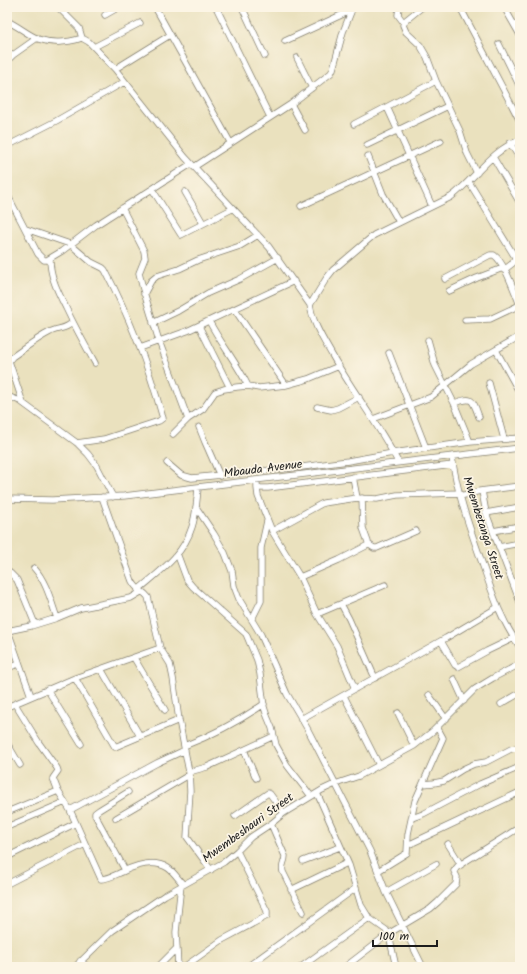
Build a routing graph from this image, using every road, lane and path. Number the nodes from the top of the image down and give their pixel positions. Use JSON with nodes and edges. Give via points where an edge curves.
{"nodes":[{"id":1,"x":58,"y":7,"type":"edge"},
{"id":2,"x":119,"y":7,"type":"edge"},
{"id":3,"x":216,"y":7,"type":"edge"},
{"id":4,"x":242,"y":7,"type":"edge"},
{"id":5,"x":399,"y":7,"type":"edge"},
{"id":6,"x":422,"y":7,"type":"edge"},
{"id":7,"x":460,"y":7,"type":"edge"},
{"id":8,"x":504,"y":7,"type":"edge"},
{"id":9,"x":158,"y":8,"type":"edge"},
{"id":10,"x":352,"y":9,"type":"edge"},
{"id":11,"x":105,"y":15,"type":"dead end"},
{"id":12,"x":7,"y":21,"type":"edge"},
{"id":13,"x":140,"y":23,"type":"dead end"},
{"id":14,"x":404,"y":23,"type":"junction"},
{"id":15,"x":520,"y":34,"type":"edge"},
{"id":16,"x":170,"y":35,"type":"junction"},
{"id":17,"x":38,"y":38,"type":"junction"},
{"id":18,"x":82,"y":38,"type":"junction"},
{"id":19,"x":285,"y":41,"type":"dead end"},
{"id":20,"x":499,"y":44,"type":"dead end"},
{"id":21,"x":94,"y":47,"type":"junction"},
{"id":22,"x":265,"y":56,"type":"dead end"},
{"id":23,"x":297,"y":58,"type":"dead end"},
{"id":24,"x":7,"y":61,"type":"edge"},
{"id":25,"x":115,"y":69,"type":"junction"},
{"id":26,"x":436,"y":81,"type":"junction"},
{"id":27,"x":124,"y":82,"type":"junction"},
{"id":28,"x":520,"y":87,"type":"edge"},
{"id":29,"x":312,"y":88,"type":"junction"},
{"id":30,"x":291,"y":104,"type":"junction"},
{"id":31,"x":448,"y":106,"type":"junction"},
{"id":32,"x":387,"y":107,"type":"junction"},
{"id":33,"x":270,"y":117,"type":"junction"},
{"id":34,"x":520,"y":121,"type":"edge"},
{"id":35,"x":354,"y":124,"type":"dead end"},
{"id":36,"x":305,"y":130,"type":"dead end"},
{"id":37,"x":398,"y":131,"type":"junction"},
{"id":38,"x":520,"y":140,"type":"edge"},
{"id":39,"x":441,"y":141,"type":"dead end"},
{"id":40,"x":230,"y":142,"type":"junction"},
{"id":41,"x":510,"y":143,"type":"junction"},
{"id":42,"x":367,"y":145,"type":"dead end"},
{"id":43,"x":7,"y":146,"type":"edge"},
{"id":44,"x":368,"y":156,"type":"dead end"},
{"id":45,"x":408,"y":157,"type":"junction"},
{"id":46,"x":493,"y":157,"type":"junction"},
{"id":47,"x":520,"y":159,"type":"edge"},
{"id":48,"x":202,"y":161,"type":"junction"},
{"id":49,"x":192,"y":165,"type":"junction"},
{"id":50,"x":375,"y":172,"type":"junction"},
{"id":51,"x":477,"y":173,"type":"junction"},
{"id":52,"x":202,"y":176,"type":"junction"},
{"id":53,"x":469,"y":182,"type":"junction"},
{"id":54,"x":152,"y":189,"type":"junction"},
{"id":55,"x":185,"y":192,"type":"dead end"},
{"id":56,"x":7,"y":194,"type":"edge"},
{"id":57,"x":520,"y":203,"type":"edge"},
{"id":58,"x":301,"y":206,"type":"dead end"},
{"id":59,"x":432,"y":206,"type":"junction"},
{"id":60,"x":122,"y":208,"type":"junction"},
{"id":61,"x":232,"y":209,"type":"junction"},
{"id":62,"x":399,"y":222,"type":"junction"},
{"id":63,"x":203,"y":223,"type":"junction"},
{"id":64,"x":26,"y":229,"type":"junction"},
{"id":65,"x":258,"y":235,"type":"junction"},
{"id":66,"x":70,"y":244,"type":"junction"},
{"id":67,"x":278,"y":258,"type":"junction"},
{"id":68,"x":50,"y":259,"type":"junction"},
{"id":69,"x":504,"y":269,"type":"junction"},
{"id":70,"x":445,"y":278,"type":"dead end"},
{"id":71,"x":294,"y":282,"type":"junction"},
{"id":72,"x":449,"y":291,"type":"dead end"},
{"id":73,"x":144,"y":294,"type":"junction"},
{"id":74,"x":310,"y":305,"type":"junction"},
{"id":75,"x":520,"y":305,"type":"edge"},
{"id":76,"x":235,"y":310,"type":"junction"},
{"id":77,"x":465,"y":320,"type":"dead end"},
{"id":78,"x":72,"y":322,"type":"junction"},
{"id":79,"x":209,"y":322,"type":"junction"},
{"id":80,"x":153,"y":323,"type":"junction"},
{"id":81,"x":199,"y":326,"type":"junction"},
{"id":82,"x":520,"y":336,"type":"edge"},
{"id":83,"x":428,"y":340,"type":"dead end"},
{"id":84,"x":159,"y":341,"type":"junction"},
{"id":85,"x":140,"y":348,"type":"junction"},
{"id":86,"x":496,"y":350,"type":"junction"},
{"id":87,"x":389,"y":353,"type":"dead end"},
{"id":88,"x":8,"y":358,"type":"edge"},
{"id":89,"x":95,"y":364,"type":"dead end"},
{"id":90,"x":338,"y":366,"type":"junction"},
{"id":91,"x":489,"y":383,"type":"dead end"},
{"id":92,"x":286,"y":385,"type":"junction"},
{"id":93,"x":248,"y":386,"type":"junction"},
{"id":94,"x":445,"y":386,"type":"junction"},
{"id":95,"x":230,"y":388,"type":"junction"},
{"id":96,"x":517,"y":388,"type":"dead end"},
{"id":97,"x":7,"y":396,"type":"edge"},
{"id":98,"x":358,"y":397,"type":"junction"},
{"id":99,"x":22,"y":403,"type":"junction"},
{"id":100,"x":454,"y":403,"type":"junction"},
{"id":101,"x":410,"y":405,"type":"junction"},
{"id":102,"x":317,"y":407,"type":"dead end"},
{"id":103,"x":480,"y":417,"type":"dead end"},
{"id":104,"x":188,"y":419,"type":"junction"},
{"id":105,"x":373,"y":419,"type":"junction"},
{"id":106,"x":199,"y":427,"type":"dead end"},
{"id":107,"x":172,"y":434,"type":"dead end"},
{"id":108,"x":520,"y":438,"type":"edge"},
{"id":109,"x":504,"y":439,"type":"junction"},
{"id":110,"x":470,"y":442,"type":"junction"},
{"id":111,"x":77,"y":443,"type":"junction"},
{"id":112,"x":426,"y":448,"type":"junction"},
{"id":113,"x":520,"y":448,"type":"edge"},
{"id":114,"x":393,"y":453,"type":"junction"},
{"id":115,"x":452,"y":457,"type":"junction"},
{"id":116,"x":398,"y":462,"type":"junction"},
{"id":117,"x":167,"y":463,"type":"dead end"},
{"id":118,"x":453,"y":465,"type":"junction"},
{"id":119,"x":220,"y":476,"type":"junction"},
{"id":120,"x":353,"y":477,"type":"junction"},
{"id":121,"x":257,"y":480,"type":"junction"},
{"id":122,"x":520,"y":486,"type":"edge"},
{"id":123,"x":198,"y":488,"type":"junction"},
{"id":124,"x":256,"y":488,"type":"junction"},
{"id":125,"x":482,"y":491,"type":"junction"},
{"id":126,"x":459,"y":494,"type":"junction"},
{"id":127,"x":102,"y":497,"type":"junction"},
{"id":128,"x":113,"y":497,"type":"junction"},
{"id":129,"x":360,"y":498,"type":"junction"},
{"id":130,"x":7,"y":499,"type":"edge"},
{"id":131,"x":196,"y":507,"type":"junction"},
{"id":132,"x":520,"y":507,"type":"edge"},
{"id":133,"x":486,"y":513,"type":"junction"},
{"id":134,"x":267,"y":521,"type":"junction"},
{"id":135,"x":520,"y":526,"type":"edge"},
{"id":136,"x":272,"y":531,"type":"junction"},
{"id":137,"x":416,"y":531,"type":"dead end"},
{"id":138,"x":493,"y":531,"type":"junction"},
{"id":139,"x":520,"y":543,"type":"edge"},
{"id":140,"x":368,"y":544,"type":"junction"},
{"id":141,"x":499,"y":547,"type":"junction"},
{"id":142,"x":178,"y":556,"type":"junction"},
{"id":143,"x":34,"y":568,"type":"dead end"},
{"id":144,"x":10,"y":573,"type":"dead end"},
{"id":145,"x":300,"y":577,"type":"junction"},
{"id":146,"x":385,"y":585,"type":"dead end"},
{"id":147,"x":140,"y":591,"type":"junction"},
{"id":148,"x":520,"y":602,"type":"edge"},
{"id":149,"x":341,"y":604,"type":"junction"},
{"id":150,"x":498,"y":607,"type":"junction"},
{"id":151,"x":317,"y":614,"type":"junction"},
{"id":152,"x":57,"y":618,"type":"junction"},
{"id":153,"x":252,"y":619,"type":"junction"},
{"id":154,"x":35,"y":624,"type":"junction"},
{"id":155,"x":7,"y":631,"type":"edge"},
{"id":156,"x":514,"y":638,"type":"junction"},
{"id":157,"x":441,"y":641,"type":"junction"},
{"id":158,"x":520,"y":646,"type":"edge"},
{"id":159,"x":160,"y":648,"type":"junction"},
{"id":160,"x":134,"y":658,"type":"junction"},
{"id":161,"x":19,"y":664,"type":"junction"},
{"id":162,"x":520,"y":664,"type":"edge"},
{"id":163,"x":7,"y":668,"type":"edge"},
{"id":164,"x":101,"y":669,"type":"junction"},
{"id":165,"x":75,"y":678,"type":"junction"},
{"id":166,"x":375,"y":678,"type":"junction"},
{"id":167,"x":454,"y":679,"type":"dead end"},
{"id":168,"x":355,"y":689,"type":"junction"},
{"id":169,"x":47,"y":690,"type":"junction"},
{"id":170,"x":520,"y":693,"type":"edge"},
{"id":171,"x":429,"y":695,"type":"dead end"},
{"id":172,"x":31,"y":696,"type":"junction"},
{"id":173,"x":344,"y":696,"type":"junction"},
{"id":174,"x":464,"y":701,"type":"junction"},
{"id":175,"x":15,"y":704,"type":"junction"},
{"id":176,"x":264,"y":704,"type":"junction"},
{"id":177,"x":501,"y":704,"type":"dead end"},
{"id":178,"x":7,"y":707,"type":"edge"},
{"id":179,"x":165,"y":710,"type":"dead end"},
{"id":180,"x":398,"y":713,"type":"dead end"},
{"id":181,"x":301,"y":719,"type":"junction"},
{"id":182,"x":446,"y":719,"type":"junction"},
{"id":183,"x":178,"y":720,"type":"junction"},
{"id":184,"x":437,"y":727,"type":"junction"},
{"id":185,"x":140,"y":736,"type":"junction"},
{"id":186,"x":274,"y":736,"type":"junction"},
{"id":187,"x":7,"y":743,"type":"edge"},
{"id":188,"x":81,"y":744,"type":"dead end"},
{"id":189,"x":414,"y":746,"type":"junction"},
{"id":190,"x":184,"y":748,"type":"junction"},
{"id":191,"x":520,"y":749,"type":"edge"},
{"id":192,"x":244,"y":750,"type":"junction"},
{"id":193,"x":20,"y":764,"type":"dead end"},
{"id":194,"x":379,"y":765,"type":"junction"},
{"id":195,"x":520,"y":767,"type":"edge"},
{"id":196,"x":189,"y":774,"type":"junction"},
{"id":197,"x":256,"y":778,"type":"dead end"},
{"id":198,"x":335,"y":784,"type":"junction"},
{"id":199,"x":423,"y":784,"type":"junction"},
{"id":200,"x":58,"y":791,"type":"junction"},
{"id":201,"x":128,"y":792,"type":"dead end"},
{"id":202,"x":520,"y":792,"type":"edge"},
{"id":203,"x":317,"y":793,"type":"junction"},
{"id":204,"x":311,"y":796,"type":"junction"},
{"id":205,"x":65,"y":802,"type":"junction"},
{"id":206,"x":70,"y":810,"type":"junction"},
{"id":207,"x":7,"y":812,"type":"edge"},
{"id":208,"x":284,"y":813,"type":"junction"},
{"id":209,"x":235,"y":816,"type":"dead end"},
{"id":210,"x":116,"y":818,"type":"dead end"},
{"id":211,"x":412,"y":818,"type":"junction"},
{"id":212,"x":76,"y":823,"type":"junction"},
{"id":213,"x":271,"y":824,"type":"junction"},
{"id":214,"x":7,"y":827,"type":"edge"},
{"id":215,"x":520,"y":827,"type":"edge"},
{"id":216,"x":84,"y":844,"type":"junction"},
{"id":217,"x":448,"y":844,"type":"dead end"},
{"id":218,"x":408,"y":845,"type":"junction"},
{"id":219,"x":340,"y":847,"type":"junction"},
{"id":220,"x":237,"y":851,"type":"junction"},
{"id":221,"x":7,"y":857,"type":"edge"},
{"id":222,"x":303,"y":861,"type":"dead end"},
{"id":223,"x":347,"y":863,"type":"junction"},
{"id":224,"x":436,"y":864,"type":"dead end"},
{"id":225,"x":461,"y":865,"type":"junction"},
{"id":226,"x":125,"y":870,"type":"junction"},
{"id":227,"x":211,"y":870,"type":"junction"},
{"id":228,"x":378,"y":870,"type":"junction"},
{"id":229,"x":7,"y":884,"type":"edge"},
{"id":230,"x":182,"y":885,"type":"junction"},
{"id":231,"x":356,"y":888,"type":"junction"},
{"id":232,"x":291,"y":890,"type":"junction"},
{"id":233,"x":386,"y":892,"type":"junction"},
{"id":234,"x":303,"y":912,"type":"dead end"},
{"id":235,"x":369,"y":918,"type":"junction"},
{"id":236,"x":402,"y":925,"type":"junction"},
{"id":237,"x":388,"y":934,"type":"junction"},
{"id":238,"x":176,"y":949,"type":"junction"},
{"id":239,"x":80,"y":961,"type":"junction"},
{"id":240,"x":393,"y":966,"type":"edge"},
{"id":241,"x":75,"y":967,"type":"edge"},
{"id":242,"x":88,"y":967,"type":"edge"},
{"id":243,"x":158,"y":967,"type":"edge"},
{"id":244,"x":179,"y":967,"type":"edge"},
{"id":245,"x":247,"y":967,"type":"edge"},
{"id":246,"x":301,"y":967,"type":"edge"},
{"id":247,"x":345,"y":967,"type":"edge"},
{"id":248,"x":423,"y":967,"type":"edge"}],
"edges":[{"from":1,"to":18,"type":"street","via":[[79,28]]},
{"from":2,"to":11,"type":"street"},
{"from":3,"to":33,"type":"street"},
{"from":4,"to":22,"type":"street"},
{"from":5,"to":14,"type":"street","via":[[398,15]]},
{"from":6,"to":14,"type":"street"},
{"from":7,"to":34,"type":"street"},
{"from":8,"to":15,"type":"street"},
{"from":9,"to":16,"type":"street"},
{"from":10,"to":19,"type":"street"},
{"from":10,"to":29,"type":"street","via":[[333,69]]},
{"from":12,"to":17,"type":"street"},
{"from":13,"to":21,"type":"street"},
{"from":14,"to":26,"type":"street","via":[[406,32],[423,50]]},
{"from":16,"to":25,"type":"street"},
{"from":16,"to":40,"type":"street"},
{"from":17,"to":18,"type":"street","via":[[61,43]]},
{"from":17,"to":24,"type":"street"},
{"from":18,"to":21,"type":"street"},
{"from":20,"to":28,"type":"street"},
{"from":21,"to":25,"type":"street"},
{"from":23,"to":29,"type":"street"},
{"from":25,"to":27,"type":"street"},
{"from":26,"to":31,"type":"street"},
{"from":26,"to":32,"type":"street"},
{"from":27,"to":43,"type":"street"},
{"from":27,"to":49,"type":"street"},
{"from":29,"to":30,"type":"street"},
{"from":30,"to":33,"type":"street"},
{"from":30,"to":36,"type":"street"},
{"from":31,"to":37,"type":"street"},
{"from":31,"to":51,"type":"street"},
{"from":32,"to":35,"type":"street"},
{"from":32,"to":37,"type":"street"},
{"from":33,"to":40,"type":"street"},
{"from":37,"to":42,"type":"street"},
{"from":37,"to":45,"type":"street"},
{"from":38,"to":41,"type":"street"},
{"from":39,"to":45,"type":"street"},
{"from":40,"to":48,"type":"street"},
{"from":41,"to":46,"type":"street"},
{"from":41,"to":47,"type":"street"},
{"from":44,"to":50,"type":"street"},
{"from":45,"to":50,"type":"street"},
{"from":45,"to":59,"type":"street"},
{"from":46,"to":51,"type":"street"},
{"from":46,"to":57,"type":"street"},
{"from":48,"to":49,"type":"street"},
{"from":48,"to":52,"type":"street"},
{"from":49,"to":52,"type":"street"},
{"from":49,"to":54,"type":"street"},
{"from":50,"to":58,"type":"street"},
{"from":50,"to":62,"type":"street","via":[[383,194]]},
{"from":51,"to":53,"type":"street"},
{"from":52,"to":61,"type":"street"},
{"from":53,"to":59,"type":"street","via":[[451,197]]},
{"from":53,"to":69,"type":"street","via":[[514,257],[513,263]]},
{"from":54,"to":60,"type":"street"},
{"from":54,"to":63,"type":"street","via":[[181,235]]},
{"from":55,"to":63,"type":"street"},
{"from":56,"to":64,"type":"street"},
{"from":59,"to":62,"type":"street"},
{"from":60,"to":66,"type":"street"},
{"from":60,"to":73,"type":"street","via":[[145,257],[140,273]]},
{"from":61,"to":63,"type":"street"},
{"from":61,"to":65,"type":"street"},
{"from":62,"to":74,"type":"street","via":[[374,236],[342,262],[326,279]]},
{"from":64,"to":66,"type":"street"},
{"from":64,"to":68,"type":"street","via":[[38,254],[44,260]]},
{"from":65,"to":67,"type":"street"},
{"from":65,"to":73,"type":"street","via":[[240,246],[153,278]]},
{"from":66,"to":68,"type":"street"},
{"from":66,"to":85,"type":"street","via":[[105,270],[125,309]]},
{"from":67,"to":71,"type":"street"},
{"from":67,"to":80,"type":"street"},
{"from":68,"to":78,"type":"street","via":[[54,283]]},
{"from":69,"to":70,"type":"street","via":[[497,257],[492,255]]},
{"from":69,"to":72,"type":"street"},
{"from":69,"to":75,"type":"street"},
{"from":71,"to":74,"type":"street"},
{"from":71,"to":76,"type":"street"},
{"from":73,"to":80,"type":"street"},
{"from":74,"to":90,"type":"street","via":[[319,332]]},
{"from":75,"to":77,"type":"street","via":[[490,319]]},
{"from":76,"to":79,"type":"street"},
{"from":76,"to":92,"type":"street"},
{"from":78,"to":88,"type":"street","via":[[41,337]]},
{"from":78,"to":89,"type":"street"},
{"from":79,"to":81,"type":"street"},
{"from":79,"to":93,"type":"street"},
{"from":80,"to":84,"type":"street"},
{"from":81,"to":84,"type":"street"},
{"from":81,"to":95,"type":"street"},
{"from":82,"to":86,"type":"street"},
{"from":83,"to":94,"type":"street","via":[[435,366]]},
{"from":84,"to":85,"type":"street"},
{"from":84,"to":104,"type":"street"},
{"from":85,"to":111,"type":"street","via":[[163,418],[104,439]]},
{"from":86,"to":94,"type":"street","via":[[471,364]]},
{"from":86,"to":96,"type":"street"},
{"from":87,"to":101,"type":"street"},
{"from":88,"to":99,"type":"street"},
{"from":90,"to":92,"type":"street"},
{"from":90,"to":98,"type":"street"},
{"from":91,"to":109,"type":"street"},
{"from":92,"to":93,"type":"street","via":[[259,388]]},
{"from":93,"to":95,"type":"street"},
{"from":94,"to":100,"type":"street"},
{"from":94,"to":101,"type":"street","via":[[431,397]]},
{"from":95,"to":104,"type":"street","via":[[215,392],[203,409]]},
{"from":97,"to":99,"type":"street"},
{"from":98,"to":102,"type":"street","via":[[331,410]]},
{"from":98,"to":105,"type":"street"},
{"from":99,"to":111,"type":"street"},
{"from":100,"to":103,"type":"street","via":[[471,400]]},
{"from":100,"to":110,"type":"street"},
{"from":101,"to":105,"type":"street"},
{"from":101,"to":112,"type":"street"},
{"from":104,"to":107,"type":"street"},
{"from":105,"to":114,"type":"street"},
{"from":106,"to":119,"type":"street"},
{"from":108,"to":109,"type":"street"},
{"from":109,"to":110,"type":"street"},
{"from":110,"to":112,"type":"street"},
{"from":111,"to":128,"type":"street","via":[[97,466]]},
{"from":112,"to":114,"type":"street"},
{"from":113,"to":115,"type":"street","name":"Mbauda Avenue"},
{"from":114,"to":116,"type":"street"},
{"from":114,"to":119,"type":"street"},
{"from":115,"to":116,"type":"street","name":"Mbauda Avenue"},
{"from":115,"to":118,"type":"street","name":"Mwembetanga Street"},
{"from":116,"to":121,"type":"street","name":"Mbauda Avenue"},
{"from":117,"to":119,"type":"street","via":[[181,475],[192,478]]},
{"from":118,"to":120,"type":"street"},
{"from":118,"to":126,"type":"street","name":"Mwembetanga Street"},
{"from":120,"to":124,"type":"street"},
{"from":120,"to":129,"type":"street"},
{"from":121,"to":123,"type":"street","name":"Mbauda Avenue"},
{"from":121,"to":124,"type":"street"},
{"from":122,"to":125,"type":"street"},
{"from":123,"to":128,"type":"street","name":"Mbauda Avenue"},
{"from":123,"to":131,"type":"street"},
{"from":124,"to":134,"type":"street"},
{"from":125,"to":126,"type":"street"},
{"from":125,"to":133,"type":"street"},
{"from":126,"to":129,"type":"street"},
{"from":126,"to":150,"type":"street","name":"Mwembetanga Street"},
{"from":127,"to":128,"type":"street","name":"Mbauda Avenue"},
{"from":127,"to":130,"type":"street","name":"Mbauda Avenue"},
{"from":127,"to":147,"type":"street","via":[[132,581]]},
{"from":129,"to":136,"type":"street","via":[[323,503]]},
{"from":129,"to":140,"type":"street","via":[[363,528]]},
{"from":131,"to":142,"type":"street","via":[[192,527]]},
{"from":131,"to":153,"type":"street","via":[[224,553],[232,571],[239,599]]},
{"from":132,"to":133,"type":"street"},
{"from":133,"to":138,"type":"street"},
{"from":134,"to":136,"type":"street"},
{"from":134,"to":153,"type":"street","via":[[261,548],[261,601]]},
{"from":135,"to":138,"type":"street"},
{"from":136,"to":145,"type":"street"},
{"from":137,"to":140,"type":"street","via":[[377,548]]},
{"from":138,"to":141,"type":"street"},
{"from":139,"to":141,"type":"street"},
{"from":140,"to":145,"type":"street","via":[[340,560]]},
{"from":141,"to":148,"type":"street"},
{"from":142,"to":147,"type":"street"},
{"from":142,"to":176,"type":"street","via":[[187,580],[193,587],[246,634],[257,660]]},
{"from":143,"to":152,"type":"street","via":[[40,574]]},
{"from":144,"to":154,"type":"street","via":[[17,580]]},
{"from":145,"to":151,"type":"street"},
{"from":146,"to":149,"type":"street"},
{"from":147,"to":152,"type":"street","via":[[130,598],[81,608]]},
{"from":147,"to":159,"type":"street","via":[[148,597]]},
{"from":149,"to":151,"type":"street"},
{"from":149,"to":166,"type":"street"},
{"from":150,"to":156,"type":"street","name":"Mwembetanga Street"},
{"from":150,"to":157,"type":"street"},
{"from":151,"to":168,"type":"street","via":[[337,646]]},
{"from":152,"to":154,"type":"street"},
{"from":153,"to":181,"type":"street"},
{"from":154,"to":155,"type":"street"},
{"from":155,"to":161,"type":"street"},
{"from":156,"to":157,"type":"street","via":[[458,667]]},
{"from":156,"to":158,"type":"street","name":"Mwembetanga Street"},
{"from":157,"to":166,"type":"street"},
{"from":159,"to":160,"type":"street"},
{"from":159,"to":183,"type":"street","via":[[170,664]]},
{"from":160,"to":164,"type":"street"},
{"from":160,"to":179,"type":"street"},
{"from":161,"to":163,"type":"street"},
{"from":161,"to":172,"type":"street"},
{"from":162,"to":174,"type":"street","name":"Mwembeshauri Street","via":[[481,686]]},
{"from":164,"to":165,"type":"street"},
{"from":164,"to":185,"type":"street"},
{"from":165,"to":169,"type":"street"},
{"from":165,"to":185,"type":"street","via":[[114,746],[117,747]]},
{"from":166,"to":168,"type":"street"},
{"from":167,"to":174,"type":"street"},
{"from":168,"to":173,"type":"street"},
{"from":169,"to":172,"type":"street"},
{"from":169,"to":188,"type":"street"},
{"from":170,"to":177,"type":"street"},
{"from":171,"to":182,"type":"street"},
{"from":172,"to":175,"type":"street"},
{"from":173,"to":181,"type":"street"},
{"from":173,"to":194,"type":"street"},
{"from":174,"to":182,"type":"street","name":"Mwembeshauri Street"},
{"from":175,"to":178,"type":"street"},
{"from":175,"to":200,"type":"street","via":[[57,768],[53,779]]},
{"from":176,"to":186,"type":"street"},
{"from":176,"to":190,"type":"street","via":[[230,725]]},
{"from":180,"to":189,"type":"street"},
{"from":181,"to":198,"type":"street"},
{"from":182,"to":184,"type":"street","name":"Mwembeshauri Street"},
{"from":183,"to":185,"type":"street"},
{"from":183,"to":190,"type":"street"},
{"from":184,"to":189,"type":"street","name":"Mwembeshauri Street"},
{"from":184,"to":199,"type":"street","via":[[443,738]]},
{"from":186,"to":192,"type":"street"},
{"from":186,"to":204,"type":"street","via":[[279,752]]},
{"from":187,"to":193,"type":"street"},
{"from":189,"to":194,"type":"street","name":"Mwembeshauri Street"},
{"from":190,"to":196,"type":"street"},
{"from":190,"to":206,"type":"street"},
{"from":191,"to":199,"type":"street","via":[[511,749],[486,762],[474,764],[444,781]]},
{"from":192,"to":196,"type":"street"},
{"from":192,"to":197,"type":"street"},
{"from":194,"to":198,"type":"street","name":"Mwembeshauri Street","via":[[359,776]]},
{"from":195,"to":211,"type":"street"},
{"from":196,"to":210,"type":"street"},
{"from":196,"to":227,"type":"street","via":[[187,837]]},
{"from":198,"to":203,"type":"street","name":"Mwembeshauri Street"},
{"from":198,"to":228,"type":"street"},
{"from":199,"to":211,"type":"street","via":[[415,801]]},
{"from":200,"to":205,"type":"street"},
{"from":200,"to":207,"type":"street"},
{"from":201,"to":226,"type":"street","via":[[95,815]]},
{"from":202,"to":218,"type":"street"},
{"from":203,"to":204,"type":"street","name":"Mwembeshauri Street"},
{"from":203,"to":219,"type":"street"},
{"from":204,"to":208,"type":"street","name":"Mwembeshauri Street"},
{"from":205,"to":206,"type":"street"},
{"from":205,"to":214,"type":"street"},
{"from":206,"to":212,"type":"street"},
{"from":208,"to":209,"type":"street","via":[[268,793]]},
{"from":208,"to":213,"type":"street","name":"Mwembeshauri Street"},
{"from":211,"to":218,"type":"street"},
{"from":212,"to":216,"type":"street"},
{"from":212,"to":221,"type":"street"},
{"from":213,"to":220,"type":"street","name":"Mwembeshauri Street","via":[[251,837]]},
{"from":213,"to":232,"type":"street","via":[[284,852],[282,867]]},
{"from":215,"to":225,"type":"street"},
{"from":216,"to":226,"type":"street","via":[[101,879]]},
{"from":216,"to":229,"type":"street"},
{"from":217,"to":225,"type":"street"},
{"from":218,"to":228,"type":"street","via":[[406,855]]},
{"from":219,"to":222,"type":"street"},
{"from":219,"to":223,"type":"street"},
{"from":220,"to":227,"type":"street","name":"Mwembeshauri Street"},
{"from":220,"to":244,"type":"street","via":[[267,911],[267,916]]},
{"from":223,"to":231,"type":"street"},
{"from":223,"to":232,"type":"street"},
{"from":224,"to":233,"type":"street"},
{"from":225,"to":236,"type":"street","via":[[454,871],[457,881],[453,887],[430,909]]},
{"from":226,"to":230,"type":"street","via":[[142,864],[161,865],[172,872]]},
{"from":227,"to":230,"type":"street","name":"Mwembeshauri Street"},
{"from":228,"to":233,"type":"street"},
{"from":230,"to":238,"type":"street"},
{"from":230,"to":239,"type":"street","name":"Mwembeshauri Street","via":[[112,931]]},
{"from":231,"to":235,"type":"street","via":[[361,905]]},
{"from":231,"to":245,"type":"street"},
{"from":232,"to":234,"type":"street"},
{"from":233,"to":236,"type":"street"},
{"from":235,"to":237,"type":"street"},
{"from":235,"to":246,"type":"street"},
{"from":236,"to":237,"type":"street"},
{"from":236,"to":248,"type":"street"},
{"from":237,"to":240,"type":"street"},
{"from":237,"to":247,"type":"street"},
{"from":238,"to":243,"type":"street"},
{"from":238,"to":244,"type":"street"},
{"from":239,"to":241,"type":"street","name":"Mwembeshauri Street"},
{"from":239,"to":242,"type":"street"}]}
